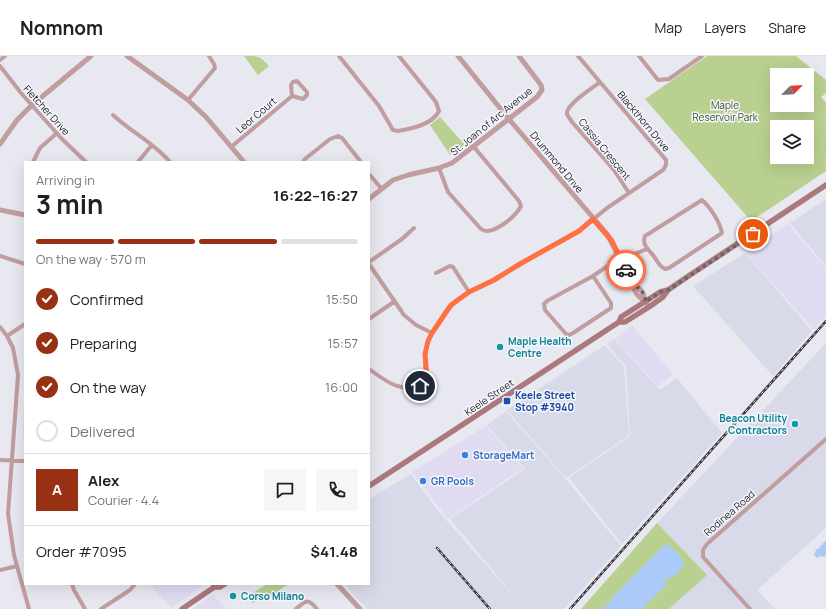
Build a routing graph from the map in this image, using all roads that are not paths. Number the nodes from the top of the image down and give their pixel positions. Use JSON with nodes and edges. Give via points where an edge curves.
{"nodes":[{"id":1,"x":5,"y":56,"type":"edge"},
{"id":2,"x":91,"y":56,"type":"edge"},
{"id":3,"x":127,"y":56,"type":"edge"},
{"id":4,"x":209,"y":56,"type":"edge"},
{"id":5,"x":339,"y":56,"type":"edge"},
{"id":6,"x":399,"y":56,"type":"edge"},
{"id":7,"x":458,"y":56,"type":"edge"},
{"id":8,"x":519,"y":56,"type":"edge"},
{"id":9,"x":578,"y":56,"type":"edge"},
{"id":10,"x":639,"y":56,"type":"edge"},
{"id":11,"x":702,"y":56,"type":"edge"},
{"id":12,"x":0,"y":60,"type":"edge"},
{"id":13,"x":0,"y":66,"type":"edge"},
{"id":14,"x":600,"y":82,"type":"junction"},
{"id":15,"x":292,"y":96,"type":"junction"},
{"id":16,"x":188,"y":100,"type":"junction"},
{"id":17,"x":32,"y":105,"type":"junction"},
{"id":18,"x":113,"y":115,"type":"dead end"},
{"id":19,"x":508,"y":118,"type":"junction"},
{"id":20,"x":57,"y":133,"type":"junction"},
{"id":21,"x":0,"y":144,"type":"edge"},
{"id":22,"x":151,"y":146,"type":"junction"},
{"id":23,"x":231,"y":147,"type":"junction"},
{"id":24,"x":474,"y":147,"type":"junction"},
{"id":25,"x":34,"y":161,"type":"edge"},
{"id":26,"x":85,"y":161,"type":"edge"},
{"id":27,"x":139,"y":161,"type":"edge"},
{"id":28,"x":169,"y":161,"type":"edge"},
{"id":29,"x":243,"y":161,"type":"edge"},
{"id":30,"x":304,"y":161,"type":"edge"},
{"id":31,"x":360,"y":161,"type":"edge"},
{"id":32,"x":439,"y":168,"type":"junction"},
{"id":33,"x":370,"y":175,"type":"edge"},
{"id":34,"x":826,"y":185,"type":"edge"},
{"id":35,"x":381,"y":188,"type":"junction"},
{"id":36,"x":629,"y":193,"type":"junction"},
{"id":37,"x":370,"y":198,"type":"edge"},
{"id":38,"x":0,"y":210,"type":"edge"},
{"id":39,"x":24,"y":215,"type":"edge"},
{"id":40,"x":593,"y":219,"type":"junction"},
{"id":41,"x":414,"y":228,"type":"dead end"},
{"id":42,"x":647,"y":248,"type":"junction"},
{"id":43,"x":0,"y":256,"type":"edge"},
{"id":44,"x":621,"y":260,"type":"junction"},
{"id":45,"x":370,"y":262,"type":"edge"},
{"id":46,"x":24,"y":264,"type":"edge"},
{"id":47,"x":370,"y":264,"type":"edge"},
{"id":48,"x":436,"y":273,"type":"dead end"},
{"id":49,"x":593,"y":276,"type":"junction"},
{"id":50,"x":469,"y":292,"type":"junction"},
{"id":51,"x":395,"y":301,"type":"junction"},
{"id":52,"x":647,"y":304,"type":"junction"},
{"id":53,"x":370,"y":318,"type":"edge"},
{"id":54,"x":24,"y":325,"type":"edge"},
{"id":55,"x":0,"y":327,"type":"edge"},
{"id":56,"x":432,"y":333,"type":"junction"},
{"id":57,"x":7,"y":336,"type":"junction"},
{"id":58,"x":370,"y":370,"type":"edge"},
{"id":59,"x":826,"y":439,"type":"edge"},
{"id":60,"x":0,"y":460,"type":"edge"},
{"id":61,"x":12,"y":461,"type":"junction"},
{"id":62,"x":24,"y":461,"type":"edge"},
{"id":63,"x":370,"y":485,"type":"edge"},
{"id":64,"x":17,"y":566,"type":"junction"},
{"id":65,"x":0,"y":570,"type":"edge"},
{"id":66,"x":72,"y":585,"type":"edge"},
{"id":67,"x":134,"y":585,"type":"edge"},
{"id":68,"x":214,"y":585,"type":"edge"},
{"id":69,"x":223,"y":585,"type":"edge"},
{"id":70,"x":338,"y":585,"type":"edge"},
{"id":71,"x":184,"y":608,"type":"edge"},
{"id":72,"x":29,"y":609,"type":"edge"},
{"id":73,"x":85,"y":609,"type":"edge"},
{"id":74,"x":101,"y":609,"type":"edge"},
{"id":75,"x":296,"y":609,"type":"edge"},
{"id":76,"x":317,"y":609,"type":"edge"},
{"id":77,"x":360,"y":609,"type":"edge"},
{"id":78,"x":750,"y":609,"type":"edge"}],
"edges":[{"from":1,"to":12,"type":"street"},
{"from":2,"to":17,"type":"street"},
{"from":3,"to":16,"type":"street"},
{"from":4,"to":16,"type":"street","via":[[215,68]]},
{"from":5,"to":6,"type":"street","via":[[379,106],[393,130],[398,131],[427,123],[439,111],[436,102]]},
{"from":7,"to":19,"type":"street","name":"Drummond Drive"},
{"from":8,"to":19,"type":"street","name":"St. Joan of Arc Avenue","via":[[535,75],[542,90],[537,97]]},
{"from":9,"to":14,"type":"street","name":"Blackthorn Drive"},
{"from":10,"to":11,"type":"street","via":[[658,80],[668,79]]},
{"from":13,"to":17,"type":"street","name":"Fletcher Drive"},
{"from":14,"to":36,"type":"street","name":"Cassia Crescent","via":[[572,103],[567,115],[614,170]]},
{"from":14,"to":36,"type":"street","name":"Blackthorn Drive","via":[[666,160],[663,170]]},
{"from":15,"to":15,"type":"street","name":"Leor Court","via":[[302,99],[307,96],[307,92],[297,81],[291,85]]},
{"from":15,"to":23,"type":"street","name":"Leor Court"},
{"from":16,"to":23,"type":"street"},
{"from":17,"to":20,"type":"street","name":"Fletcher Drive"},
{"from":17,"to":21,"type":"street","via":[[16,120]]},
{"from":18,"to":22,"type":"street"},
{"from":19,"to":24,"type":"street","name":"St. Joan of Arc Avenue"},
{"from":19,"to":40,"type":"street","name":"Drummond Drive"},
{"from":20,"to":25,"type":"street","via":[[40,148]]},
{"from":20,"to":26,"type":"street","name":"Fletcher Drive"},
{"from":22,"to":27,"type":"street"},
{"from":22,"to":28,"type":"street"},
{"from":23,"to":29,"type":"street"},
{"from":24,"to":32,"type":"street","name":"St. Joan of Arc Avenue","via":[[452,163]]},
{"from":24,"to":32,"type":"street","via":[[519,201],[521,206],[505,223],[484,232],[448,192]]},
{"from":30,"to":31,"type":"street","via":[[330,139],[338,136]]},
{"from":32,"to":35,"type":"street","name":"St. Joan of Arc Avenue","via":[[399,178]]},
{"from":33,"to":35,"type":"street"},
{"from":34,"to":52,"type":"main road","name":"Keele Street","via":[[668,290],[663,297]]},
{"from":35,"to":37,"type":"street","name":"St. Joan of Arc Avenue"},
{"from":36,"to":40,"type":"street","name":"Blackthorn Drive"},
{"from":38,"to":39,"type":"street"},
{"from":40,"to":44,"type":"street","name":"Drummond Drive","via":[[609,238]]},
{"from":40,"to":50,"type":"street","name":"Blackthorn Drive","via":[[573,235]]},
{"from":41,"to":45,"type":"street"},
{"from":42,"to":42,"type":"street","via":[[660,267],[669,268],[722,233],[721,228],[702,200],[645,236]]},
{"from":42,"to":44,"type":"street"},
{"from":43,"to":46,"type":"street"},
{"from":44,"to":49,"type":"street"},
{"from":44,"to":52,"type":"street","name":"Drummond Drive","via":[[634,286],[639,287],[644,294]]},
{"from":47,"to":51,"type":"street"},
{"from":48,"to":50,"type":"street","via":[[453,267]]},
{"from":49,"to":49,"type":"street","via":[[544,304],[545,310],[566,334],[574,333],[611,308],[611,303]]},
{"from":50,"to":56,"type":"street","name":"Blackthorn Drive","via":[[451,305]]},
{"from":51,"to":53,"type":"street"},
{"from":51,"to":56,"type":"street","via":[[404,315]]},
{"from":52,"to":63,"type":"main road","name":"Keele Street","via":[[621,317],[619,322]]},
{"from":54,"to":57,"type":"street"},
{"from":55,"to":57,"type":"street"},
{"from":56,"to":58,"type":"street","name":"Blackthorn Drive","via":[[425,354],[426,384],[416,388],[400,388]]},
{"from":57,"to":61,"type":"street","via":[[13,348],[18,374]]},
{"from":59,"to":78,"type":"street","name":"Rodinea Road","via":[[706,544],[703,550],[703,557]]},
{"from":60,"to":61,"type":"street"},
{"from":61,"to":62,"type":"street"},
{"from":61,"to":64,"type":"street","via":[[8,514]]},
{"from":64,"to":65,"type":"street"},
{"from":64,"to":72,"type":"street"},
{"from":66,"to":73,"type":"street"},
{"from":67,"to":74,"type":"street"},
{"from":68,"to":69,"type":"main road"},
{"from":68,"to":71,"type":"main road"},
{"from":70,"to":77,"type":"street"},
{"from":75,"to":76,"type":"street","via":[[307,601]]}]}
